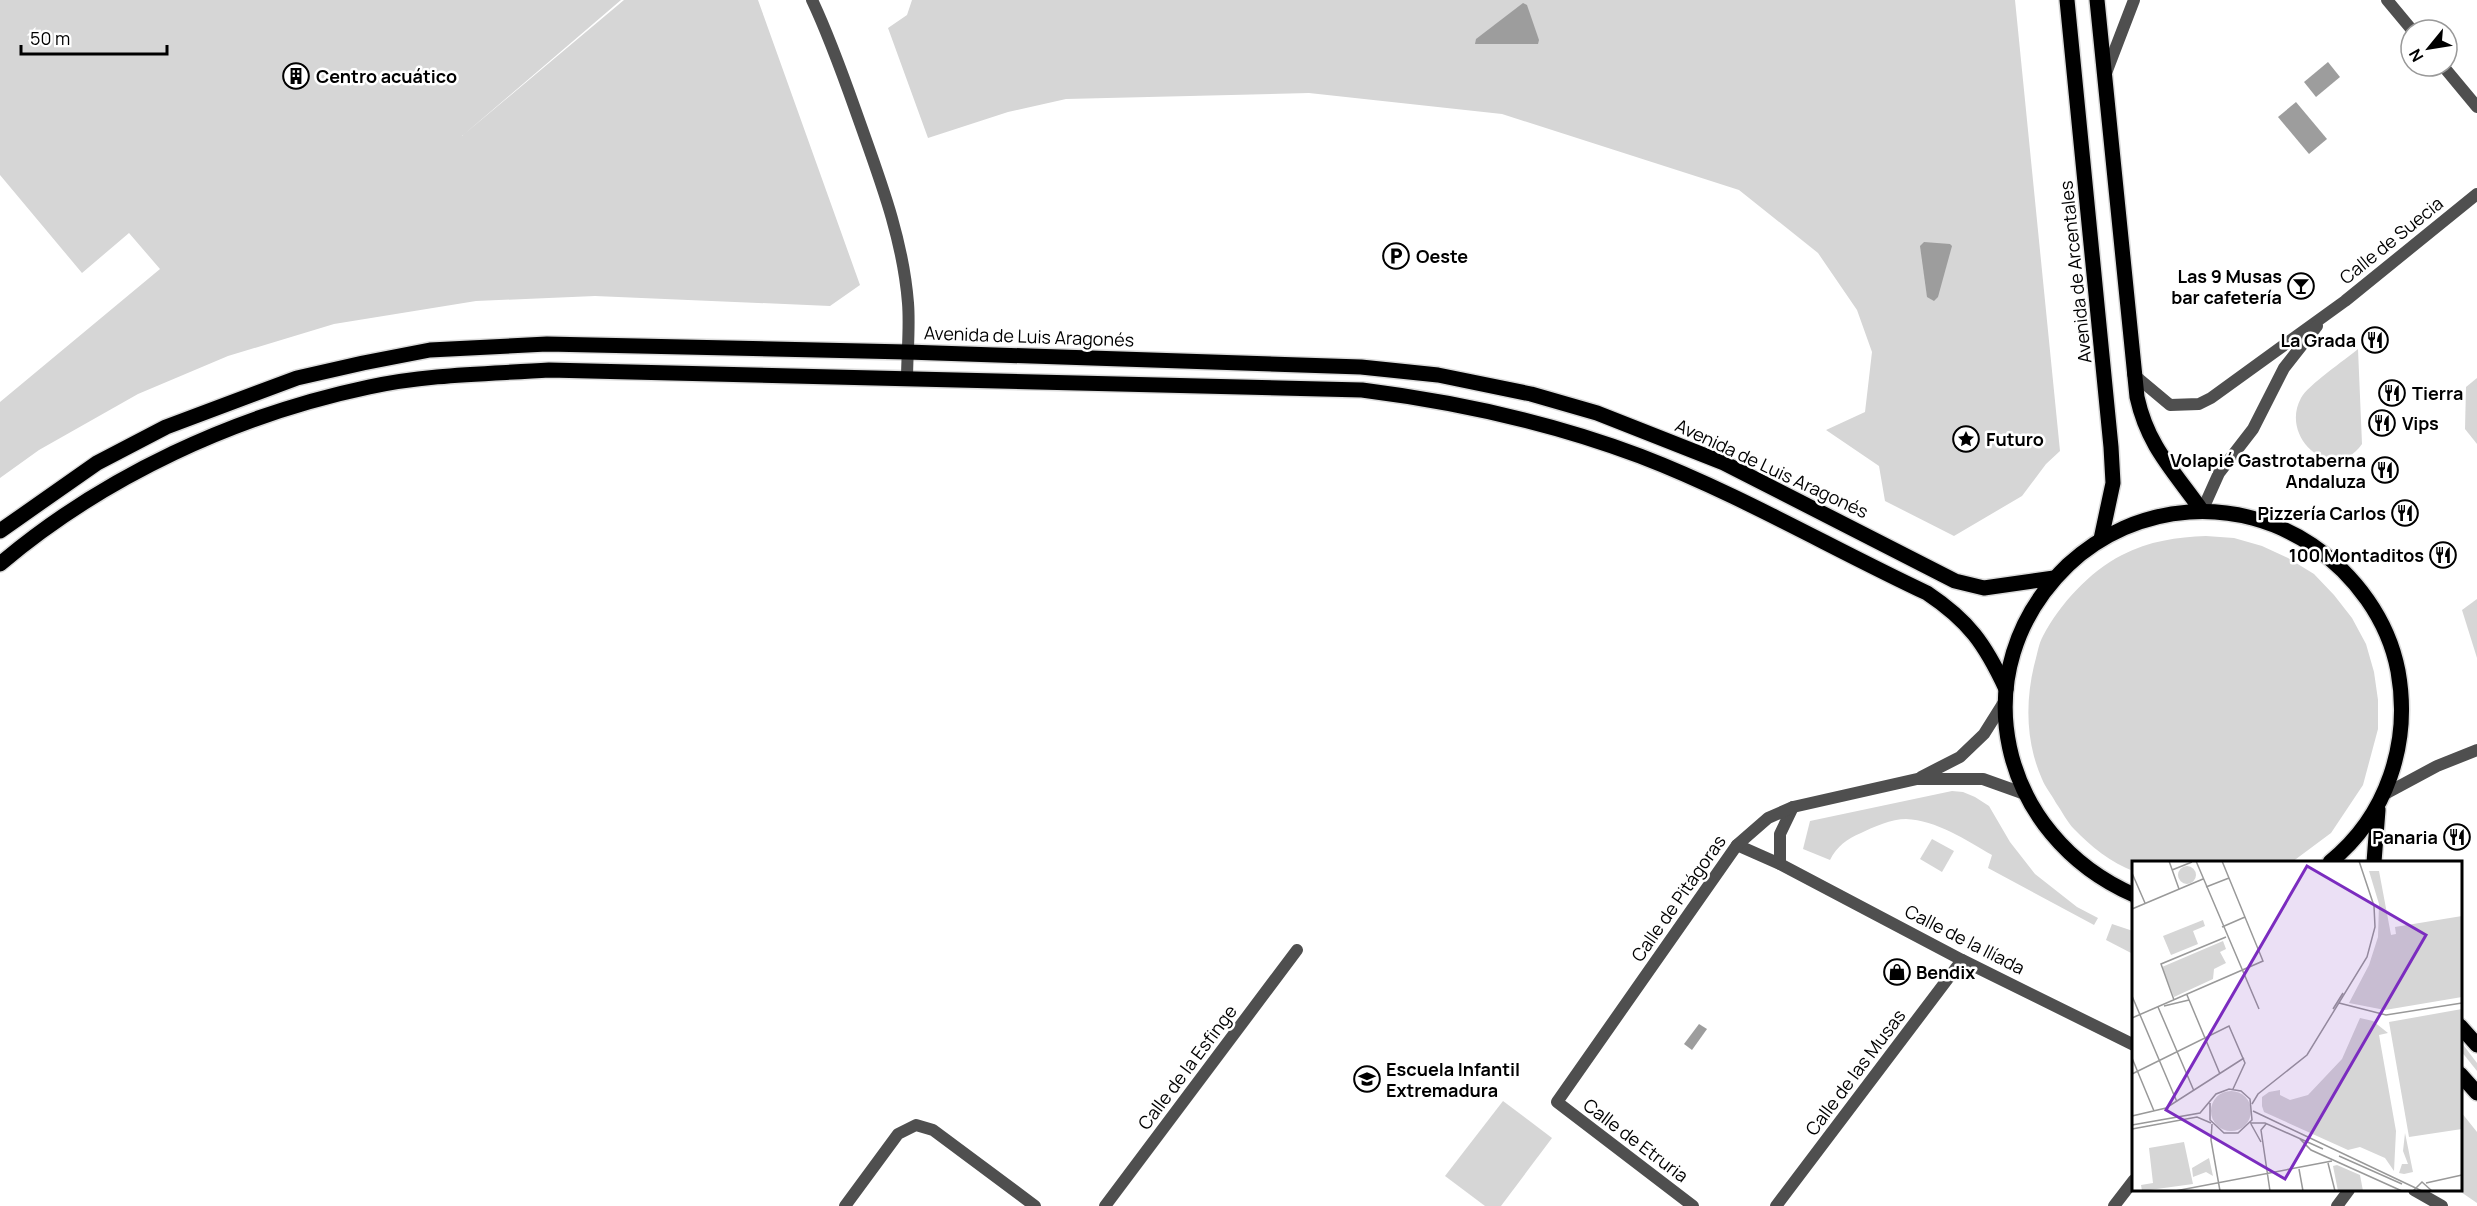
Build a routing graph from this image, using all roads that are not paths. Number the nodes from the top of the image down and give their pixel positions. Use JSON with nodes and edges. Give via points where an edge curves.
{"nodes":[{"id":1,"x":812,"y":0,"type":"edge"},
{"id":2,"x":2067,"y":0,"type":"edge"},
{"id":3,"x":2097,"y":0,"type":"edge"},
{"id":4,"x":2134,"y":0,"type":"edge"},
{"id":5,"x":2387,"y":0,"type":"edge"},
{"id":6,"x":2402,"y":18,"type":"edge"},
{"id":7,"x":2104,"y":77,"type":"junction"},
{"id":8,"x":2453,"y":78,"type":"edge"},
{"id":9,"x":2477,"y":107,"type":"edge"},
{"id":10,"x":2477,"y":194,"type":"edge"},
{"id":11,"x":2327,"y":314,"type":"junction"},
{"id":12,"x":907,"y":352,"type":"junction"},
{"id":13,"x":2133,"y":374,"type":"junction"},
{"id":14,"x":907,"y":380,"type":"junction"},
{"id":15,"x":2202,"y":511,"type":"junction"},
{"id":16,"x":0,"y":531,"type":"edge"},
{"id":17,"x":2101,"y":539,"type":"junction"},
{"id":18,"x":0,"y":564,"type":"edge"},
{"id":19,"x":2054,"y":578,"type":"junction"},
{"id":20,"x":2006,"y":694,"type":"junction"},
{"id":21,"x":2477,"y":750,"type":"edge"},
{"id":22,"x":1917,"y":779,"type":"junction"},
{"id":23,"x":2025,"y":794,"type":"junction"},
{"id":24,"x":2380,"y":801,"type":"junction"},
{"id":25,"x":1793,"y":807,"type":"junction"},
{"id":26,"x":1737,"y":845,"type":"junction"},
{"id":27,"x":2331,"y":861,"type":"edge"},
{"id":28,"x":2373,"y":861,"type":"edge"},
{"id":29,"x":1780,"y":864,"type":"junction"},
{"id":30,"x":2132,"y":894,"type":"edge"},
{"id":31,"x":1297,"y":950,"type":"dead end"},
{"id":32,"x":1962,"y":960,"type":"junction"},
{"id":33,"x":2462,"y":1028,"type":"edge"},
{"id":34,"x":2132,"y":1045,"type":"edge"},
{"id":35,"x":2477,"y":1045,"type":"edge"},
{"id":36,"x":2462,"y":1076,"type":"edge"},
{"id":37,"x":2477,"y":1093,"type":"edge"},
{"id":38,"x":1557,"y":1102,"type":"joint"},
{"id":39,"x":2132,"y":1181,"type":"edge"},
{"id":40,"x":2348,"y":1191,"type":"edge"},
{"id":41,"x":2416,"y":1191,"type":"edge"},
{"id":42,"x":844,"y":1206,"type":"edge"},
{"id":43,"x":1035,"y":1206,"type":"edge"},
{"id":44,"x":1105,"y":1206,"type":"edge"},
{"id":45,"x":1693,"y":1206,"type":"edge"},
{"id":46,"x":1776,"y":1206,"type":"edge"},
{"id":47,"x":2114,"y":1206,"type":"edge"},
{"id":48,"x":2337,"y":1206,"type":"edge"},
{"id":49,"x":2442,"y":1206,"type":"edge"}],
"edges":[{"from":1,"to":12,"type":"street","via":[[831,39],[899,241],[908,302]]},
{"from":2,"to":17,"type":"main road","name":"Avenida de Arcentales","via":[[2111,447],[2113,483]]},
{"from":3,"to":7,"type":"main road"},
{"from":4,"to":7,"type":"street"},
{"from":5,"to":6,"type":"street"},
{"from":7,"to":13,"type":"main road"},
{"from":8,"to":9,"type":"street"},
{"from":10,"to":11,"type":"street","name":"Calle de Suecia"},
{"from":11,"to":13,"type":"street","name":"Calle de Suecia","via":[[2199,404],[2170,405]]},
{"from":11,"to":15,"type":"street","name":"Calle de Suecia","via":[[2284,368],[2253,429],[2219,473]]},
{"from":12,"to":14,"type":"street"},
{"from":12,"to":16,"type":"main road","name":"Avenida de Luis Aragonés","via":[[547,344],[430,350],[374,361],[297,378],[166,427],[97,463]]},
{"from":12,"to":19,"type":"main road","name":"Avenida de Luis Aragonés","via":[[1360,367],[1438,375],[1531,394],[1648,432],[1734,468],[1955,581],[1984,588]]},
{"from":13,"to":15,"type":"main road","via":[[2148,435]]},
{"from":14,"to":18,"type":"main road","via":[[549,370],[436,377],[370,387],[250,421],[177,452],[76,508]]},
{"from":14,"to":20,"type":"main road","via":[[1362,390],[1435,399],[1524,419],[1640,456],[1714,487],[1927,592],[1954,610],[1970,628],[1993,660]]},
{"from":15,"to":17,"type":"main road","via":[[2150,518]]},
{"from":15,"to":24,"type":"main road","via":[[2260,519],[2296,534],[2332,559],[2373,608],[2389,639],[2402,705],[2395,763]]},
{"from":17,"to":19,"type":"main road"},
{"from":19,"to":20,"type":"main road","via":[[2024,626],[2010,665]]},
{"from":20,"to":22,"type":"street","name":"Calle de Pitágoras","via":[[1984,734],[1960,758]]},
{"from":20,"to":23,"type":"main road","via":[[2009,746]]},
{"from":21,"to":24,"type":"street","via":[[2437,766]]},
{"from":22,"to":23,"type":"street","name":"Calle de Pitágoras","via":[[1983,779]]},
{"from":22,"to":25,"type":"street","name":"Calle de Pitágoras"},
{"from":23,"to":30,"type":"main road","via":[[2043,825],[2066,852],[2103,880]]},
{"from":24,"to":27,"type":"main road","via":[[2362,830]]},
{"from":24,"to":28,"type":"main road"},
{"from":25,"to":26,"type":"street","name":"Calle de Pitágoras","via":[[1768,818]]},
{"from":25,"to":29,"type":"street","via":[[1780,834]]},
{"from":26,"to":29,"type":"street","name":"Calle de la Ilíada"},
{"from":26,"to":38,"type":"street","name":"Calle de Pitágoras"},
{"from":29,"to":32,"type":"street","name":"Calle de la Ilíada"},
{"from":31,"to":44,"type":"street","name":"Calle de la Esfinge"},
{"from":32,"to":34,"type":"street","name":"Calle de la Ilíada"},
{"from":32,"to":46,"type":"street","name":"Calle de las Musas"},
{"from":33,"to":35,"type":"main road"},
{"from":36,"to":37,"type":"main road"},
{"from":38,"to":45,"type":"street","name":"Calle de Etruria"},
{"from":39,"to":47,"type":"street"},
{"from":40,"to":48,"type":"street"},
{"from":41,"to":49,"type":"street"},
{"from":42,"to":43,"type":"street","via":[[898,1134],[916,1125],[933,1130]]}]}
